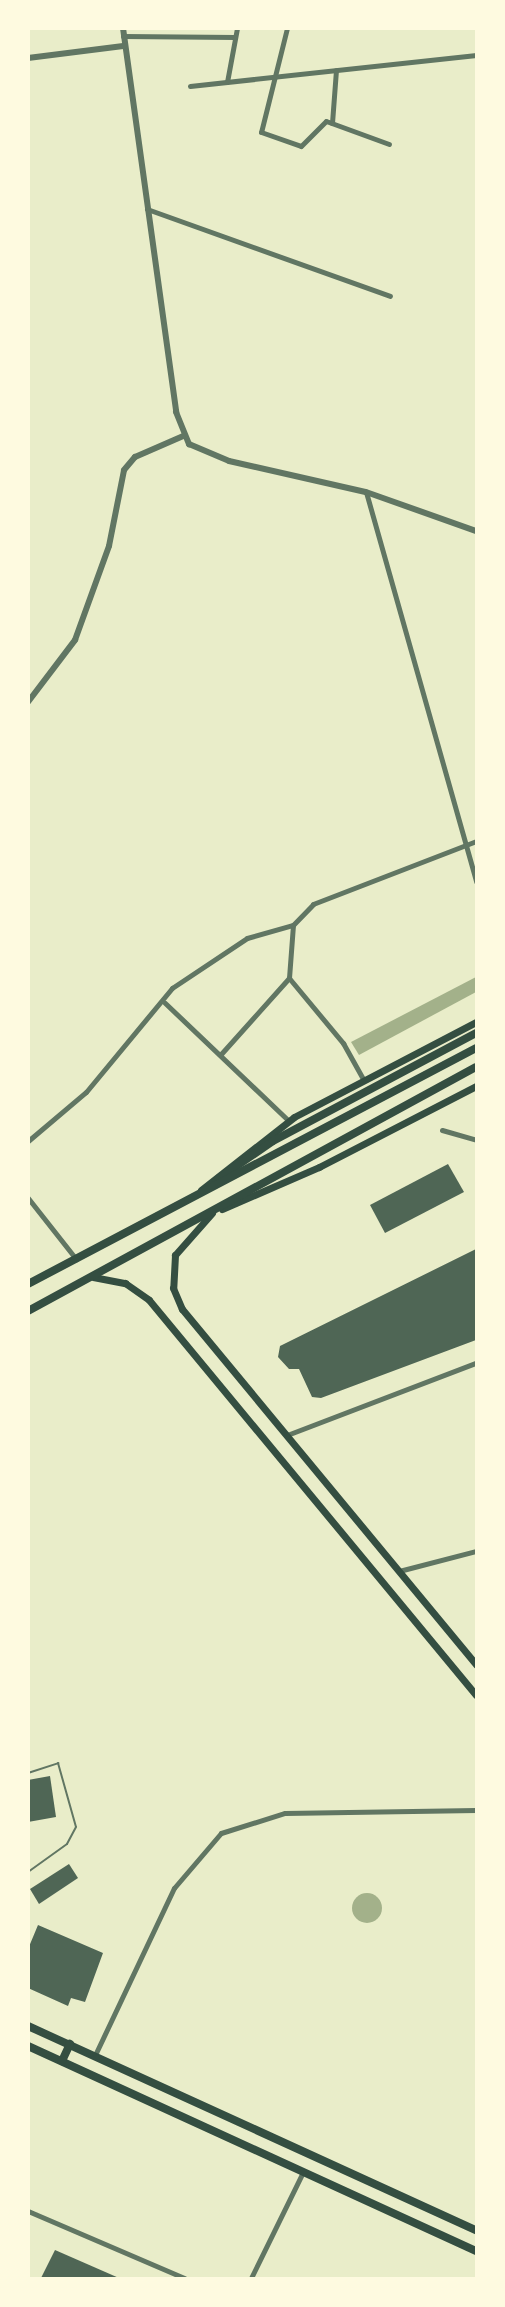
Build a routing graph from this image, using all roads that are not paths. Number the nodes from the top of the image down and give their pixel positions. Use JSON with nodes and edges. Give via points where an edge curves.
{"nodes":[{"id":1,"x":237,"y":28,"type":"edge"},
{"id":2,"x":286,"y":28,"type":"edge"},
{"id":3,"x":122,"y":32,"type":"edge"},
{"id":4,"x":235,"y":37,"type":"junction"},
{"id":5,"x":123,"y":46,"type":"junction"},
{"id":6,"x":477,"y":55,"type":"edge"},
{"id":7,"x":28,"y":58,"type":"edge"},
{"id":8,"x":336,"y":70,"type":"junction"},
{"id":9,"x":275,"y":77,"type":"junction"},
{"id":10,"x":227,"y":82,"type":"junction"},
{"id":11,"x":190,"y":86,"type":"dead end"},
{"id":12,"x":332,"y":123,"type":"junction"},
{"id":13,"x":388,"y":144,"type":"dead end"},
{"id":14,"x":145,"y":209,"type":"junction"},
{"id":15,"x":390,"y":296,"type":"dead end"},
{"id":16,"x":183,"y":436,"type":"junction"},
{"id":17,"x":366,"y":492,"type":"junction"},
{"id":18,"x":477,"y":531,"type":"edge"},
{"id":19,"x":28,"y":702,"type":"edge"},
{"id":20,"x":477,"y":841,"type":"edge"},
{"id":21,"x":468,"y":845,"type":"junction"},
{"id":22,"x":477,"y":882,"type":"edge"},
{"id":23,"x":293,"y":925,"type":"junction"},
{"id":24,"x":289,"y":978,"type":"junction"},
{"id":25,"x":165,"y":1003,"type":"junction"},
{"id":26,"x":477,"y":1022,"type":"edge"},
{"id":27,"x":477,"y":1033,"type":"edge"},
{"id":28,"x":477,"y":1048,"type":"edge"},
{"id":29,"x":221,"y":1054,"type":"junction"},
{"id":30,"x":477,"y":1067,"type":"edge"},
{"id":31,"x":363,"y":1079,"type":"junction"},
{"id":32,"x":477,"y":1086,"type":"edge"},
{"id":33,"x":288,"y":1120,"type":"junction"},
{"id":34,"x":441,"y":1130,"type":"dead end"},
{"id":35,"x":477,"y":1140,"type":"edge"},
{"id":36,"x":28,"y":1141,"type":"edge"},
{"id":37,"x":197,"y":1194,"type":"junction"},
{"id":38,"x":28,"y":1198,"type":"edge"},
{"id":39,"x":212,"y":1213,"type":"junction"},
{"id":40,"x":76,"y":1259,"type":"junction"},
{"id":41,"x":93,"y":1277,"type":"junction"},
{"id":42,"x":28,"y":1284,"type":"edge"},
{"id":43,"x":28,"y":1311,"type":"edge"},
{"id":44,"x":477,"y":1363,"type":"edge"},
{"id":45,"x":287,"y":1435,"type":"junction"},
{"id":46,"x":477,"y":1551,"type":"edge"},
{"id":47,"x":399,"y":1571,"type":"junction"},
{"id":48,"x":477,"y":1665,"type":"edge"},
{"id":49,"x":477,"y":1695,"type":"edge"},
{"id":50,"x":28,"y":1773,"type":"edge"},
{"id":51,"x":477,"y":1810,"type":"edge"},
{"id":52,"x":28,"y":1872,"type":"edge"},
{"id":53,"x":28,"y":2026,"type":"edge"},
{"id":54,"x":70,"y":2044,"type":"junction"},
{"id":55,"x":28,"y":2046,"type":"edge"},
{"id":56,"x":95,"y":2055,"type":"junction"},
{"id":57,"x":62,"y":2061,"type":"junction"},
{"id":58,"x":303,"y":2172,"type":"junction"},
{"id":59,"x":28,"y":2211,"type":"edge"},
{"id":60,"x":477,"y":2230,"type":"edge"},
{"id":61,"x":477,"y":2251,"type":"edge"},
{"id":62,"x":184,"y":2278,"type":"edge"},
{"id":63,"x":251,"y":2278,"type":"edge"}],
"edges":[{"from":1,"to":4,"type":"street"},
{"from":2,"to":9,"type":"street"},
{"from":3,"to":4,"type":"street"},
{"from":3,"to":5,"type":"street"},
{"from":4,"to":10,"type":"street"},
{"from":5,"to":7,"type":"street"},
{"from":5,"to":14,"type":"street"},
{"from":6,"to":8,"type":"street"},
{"from":8,"to":9,"type":"street"},
{"from":8,"to":12,"type":"street"},
{"from":9,"to":10,"type":"street"},
{"from":9,"to":12,"type":"street","via":[[261,132],[301,146],[326,121]]},
{"from":10,"to":11,"type":"street"},
{"from":12,"to":13,"type":"street"},
{"from":14,"to":15,"type":"street"},
{"from":14,"to":16,"type":"street"},
{"from":16,"to":17,"type":"street","via":[[212,456]]},
{"from":16,"to":19,"type":"street","via":[[135,457],[124,470],[109,546],[75,640]]},
{"from":17,"to":18,"type":"street"},
{"from":17,"to":21,"type":"street"},
{"from":20,"to":21,"type":"street"},
{"from":21,"to":22,"type":"street"},
{"from":21,"to":23,"type":"street","via":[[313,904]]},
{"from":23,"to":24,"type":"street"},
{"from":23,"to":25,"type":"street","via":[[247,938],[172,988]]},
{"from":24,"to":29,"type":"street"},
{"from":24,"to":31,"type":"street","via":[[343,1043]]},
{"from":25,"to":29,"type":"street"},
{"from":25,"to":36,"type":"street","via":[[86,1092]]},
{"from":26,"to":31,"type":"main road"},
{"from":27,"to":37,"type":"highway","via":[[323,1113]]},
{"from":28,"to":37,"type":"highway"},
{"from":29,"to":33,"type":"street"},
{"from":30,"to":39,"type":"highway"},
{"from":31,"to":33,"type":"main road"},
{"from":32,"to":39,"type":"main road","via":[[302,1175]]},
{"from":33,"to":37,"type":"main road"},
{"from":34,"to":35,"type":"street"},
{"from":37,"to":40,"type":"highway"},
{"from":38,"to":40,"type":"street"},
{"from":39,"to":41,"type":"highway"},
{"from":39,"to":45,"type":"main road","via":[[175,1255],[176,1297]]},
{"from":40,"to":42,"type":"highway"},
{"from":41,"to":43,"type":"highway"},
{"from":41,"to":49,"type":"main road","via":[[125,1283],[149,1300]]},
{"from":44,"to":45,"type":"street"},
{"from":45,"to":47,"type":"main road"},
{"from":46,"to":47,"type":"street"},
{"from":47,"to":48,"type":"main road"},
{"from":50,"to":52,"type":"lane","via":[[58,1763],[76,1827],[67,1844]]},
{"from":51,"to":56,"type":"street","via":[[285,1813],[221,1833],[174,1888]]},
{"from":53,"to":54,"type":"main road"},
{"from":54,"to":56,"type":"main road"},
{"from":54,"to":57,"type":"main road"},
{"from":55,"to":57,"type":"main road"},
{"from":56,"to":60,"type":"main road"},
{"from":57,"to":58,"type":"main road"},
{"from":58,"to":61,"type":"main road"},
{"from":58,"to":63,"type":"street"},
{"from":59,"to":62,"type":"street"}]}
